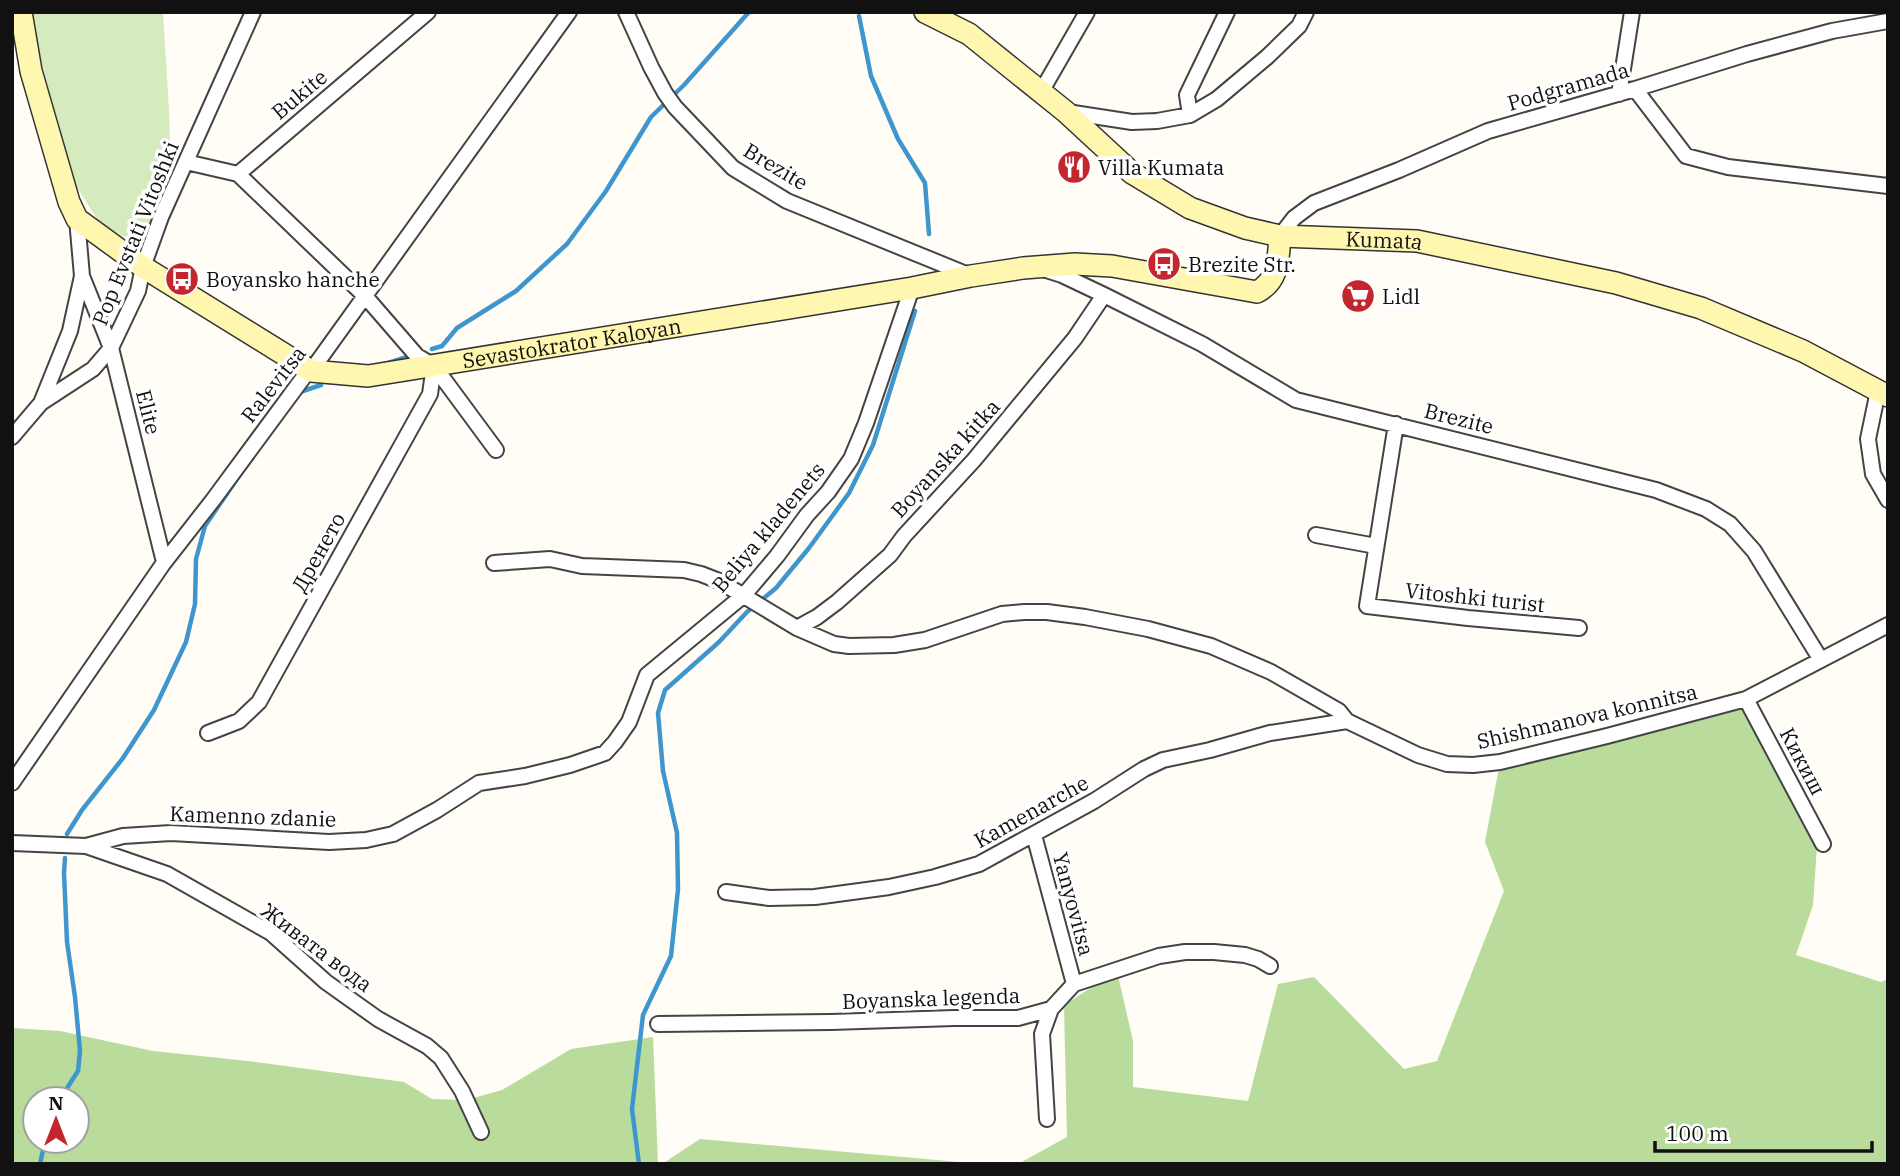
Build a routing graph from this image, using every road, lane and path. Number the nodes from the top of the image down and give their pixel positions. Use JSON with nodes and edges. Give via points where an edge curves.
{"nodes":[{"id":1,"x":253,"y":12,"type":"edge"},
{"id":2,"x":428,"y":12,"type":"edge"},
{"id":3,"x":569,"y":12,"type":"edge"},
{"id":4,"x":626,"y":12,"type":"edge"},
{"id":5,"x":925,"y":12,"type":"edge"},
{"id":6,"x":1087,"y":12,"type":"edge"},
{"id":7,"x":1227,"y":12,"type":"edge"},
{"id":8,"x":1306,"y":12,"type":"edge"},
{"id":9,"x":1632,"y":12,"type":"edge"},
{"id":10,"x":19,"y":20,"type":"edge"},
{"id":11,"x":1888,"y":21,"type":"edge"},
{"id":12,"x":1635,"y":89,"type":"junction"},
{"id":13,"x":1041,"y":92,"type":"junction"},
{"id":14,"x":1619,"y":94,"type":"junction"},
{"id":15,"x":1066,"y":112,"type":"junction"},
{"id":16,"x":1191,"y":115,"type":"junction"},
{"id":17,"x":186,"y":162,"type":"junction"},
{"id":18,"x":238,"y":174,"type":"junction"},
{"id":19,"x":1888,"y":186,"type":"edge"},
{"id":20,"x":77,"y":219,"type":"junction"},
{"id":21,"x":1280,"y":236,"type":"junction"},
{"id":22,"x":143,"y":267,"type":"junction"},
{"id":23,"x":1037,"y":267,"type":"junction"},
{"id":24,"x":82,"y":276,"type":"junction"},
{"id":25,"x":971,"y":276,"type":"junction"},
{"id":26,"x":912,"y":288,"type":"junction"},
{"id":27,"x":1104,"y":295,"type":"junction"},
{"id":28,"x":365,"y":296,"type":"junction"},
{"id":29,"x":111,"y":348,"type":"junction"},
{"id":30,"x":434,"y":366,"type":"junction"},
{"id":31,"x":311,"y":371,"type":"junction"},
{"id":32,"x":1883,"y":394,"type":"edge"},
{"id":33,"x":41,"y":403,"type":"junction"},
{"id":34,"x":1396,"y":424,"type":"junction"},
{"id":35,"x":12,"y":437,"type":"edge"},
{"id":36,"x":496,"y":450,"type":"dead end"},
{"id":37,"x":1888,"y":500,"type":"edge"},
{"id":38,"x":1316,"y":535,"type":"dead end"},
{"id":39,"x":1376,"y":546,"type":"junction"},
{"id":40,"x":164,"y":562,"type":"junction"},
{"id":41,"x":494,"y":563,"type":"dead end"},
{"id":42,"x":744,"y":595,"type":"junction"},
{"id":43,"x":1888,"y":625,"type":"edge"},
{"id":44,"x":797,"y":628,"type":"junction"},
{"id":45,"x":1579,"y":628,"type":"dead end"},
{"id":46,"x":1821,"y":660,"type":"junction"},
{"id":47,"x":1746,"y":699,"type":"junction"},
{"id":48,"x":1347,"y":721,"type":"junction"},
{"id":49,"x":208,"y":733,"type":"dead end"},
{"id":50,"x":12,"y":783,"type":"edge"},
{"id":51,"x":479,"y":783,"type":"joint"},
{"id":52,"x":1034,"y":835,"type":"junction"},
{"id":53,"x":12,"y":844,"type":"edge"},
{"id":54,"x":1823,"y":844,"type":"dead end"},
{"id":55,"x":86,"y":846,"type":"junction"},
{"id":56,"x":726,"y":892,"type":"dead end"},
{"id":57,"x":1270,"y":966,"type":"dead end"},
{"id":58,"x":1074,"y":984,"type":"junction"},
{"id":59,"x":1051,"y":1009,"type":"junction"},
{"id":60,"x":658,"y":1024,"type":"dead end"},
{"id":61,"x":1046,"y":1119,"type":"dead end"},
{"id":62,"x":481,"y":1132,"type":"dead end"}],
"edges":[{"from":1,"to":17,"type":"street","name":"Pop Evstati Vitoshki"},
{"from":2,"to":18,"type":"street","name":"Bukite"},
{"from":3,"to":28,"type":"street","name":"Ralevitsa"},
{"from":4,"to":25,"type":"street","name":"Brezite","via":[[665,93],[733,168],[787,201]]},
{"from":5,"to":13,"type":"main road","name":"Kumata","via":[[969,34]]},
{"from":6,"to":13,"type":"street"},
{"from":7,"to":16,"type":"street","via":[[1187,96]]},
{"from":8,"to":16,"type":"street","via":[[1299,26],[1267,57]]},
{"from":9,"to":14,"type":"street"},
{"from":10,"to":20,"type":"main road"},
{"from":11,"to":12,"type":"street","name":"Podgramada","via":[[1832,31]]},
{"from":12,"to":14,"type":"street","name":"Podgramada"},
{"from":12,"to":19,"type":"street","via":[[1686,156],[1728,167]]},
{"from":13,"to":15,"type":"main road","name":"Kumata"},
{"from":14,"to":21,"type":"street","name":"Podgramada","via":[[1488,131],[1314,203]]},
{"from":15,"to":16,"type":"street","via":[[1132,122]]},
{"from":15,"to":21,"type":"main road","name":"Kumata","via":[[1132,173],[1190,208]]},
{"from":17,"to":18,"type":"street"},
{"from":17,"to":22,"type":"street","name":"Pop Evstati Vitoshki"},
{"from":18,"to":28,"type":"street"},
{"from":20,"to":22,"type":"main road","name":"Sevastokrator Kaloyan"},
{"from":20,"to":24,"type":"street"},
{"from":21,"to":23,"type":"main road","name":"Sevastokrator Kaloyan","via":[[1278,265],[1266,287],[1256,292],[1112,266]]},
{"from":21,"to":32,"type":"main road","name":"Kumata","via":[[1417,241],[1616,284],[1701,308],[1803,351]]},
{"from":22,"to":29,"type":"street","name":"Pop Evstati Vitoshki","via":[[138,291]]},
{"from":22,"to":31,"type":"main road","name":"Sevastokrator Kaloyan"},
{"from":23,"to":25,"type":"main road","name":"Sevastokrator Kaloyan"},
{"from":23,"to":27,"type":"street","name":"Brezite"},
{"from":24,"to":29,"type":"street","name":"Elite"},
{"from":24,"to":33,"type":"street","via":[[70,331]]},
{"from":25,"to":26,"type":"main road","name":"Sevastokrator Kaloyan"},
{"from":26,"to":30,"type":"main road","name":"Sevastokrator Kaloyan"},
{"from":26,"to":42,"type":"street","name":"Beliya kladenets","via":[[851,459]]},
{"from":27,"to":34,"type":"street","name":"Brezite","via":[[1202,344],[1296,400]]},
{"from":27,"to":44,"type":"street","name":"Boyanska kitka","via":[[1075,338],[890,555],[837,602]]},
{"from":28,"to":30,"type":"street","via":[[418,356]]},
{"from":28,"to":31,"type":"street","name":"Ralevitsa"},
{"from":29,"to":33,"type":"street","name":"Pop Evstati Vitoshki","via":[[93,369]]},
{"from":29,"to":40,"type":"street","name":"Elite"},
{"from":30,"to":31,"type":"main road","name":"Sevastokrator Kaloyan","via":[[368,376]]},
{"from":30,"to":36,"type":"street"},
{"from":30,"to":49,"type":"street","name":"Дренето","via":[[430,394],[259,702],[239,721]]},
{"from":31,"to":40,"type":"street","name":"Ralevitsa"},
{"from":32,"to":37,"type":"street","via":[[1868,439],[1873,474]]},
{"from":33,"to":35,"type":"street","name":"Pop Evstati Vitoshki"},
{"from":34,"to":39,"type":"street"},
{"from":34,"to":46,"type":"street","name":"Brezite","via":[[1656,490],[1706,509],[1730,524],[1754,551]]},
{"from":38,"to":39,"type":"street"},
{"from":39,"to":45,"type":"street","name":"Vitoshki turist","via":[[1367,606]]},
{"from":40,"to":50,"type":"street","name":"Ralevitsa"},
{"from":41,"to":42,"type":"street","name":"Shishmanova konnitsa","via":[[550,559],[582,566],[684,570]]},
{"from":42,"to":44,"type":"street","name":"Shishmanova konnitsa"},
{"from":42,"to":51,"type":"street","name":"Beliya kladenets","via":[[647,675],[629,722],[605,753],[525,776]]},
{"from":43,"to":46,"type":"street","name":"Shishmanova konnitsa"},
{"from":44,"to":48,"type":"street","name":"Shishmanova konnitsa","via":[[834,644],[894,645],[925,640],[1002,614],[1047,612],[1085,617],[1211,646],[1271,672],[1339,711]]},
{"from":46,"to":47,"type":"street","name":"Shishmanova konnitsa"},
{"from":47,"to":48,"type":"street","name":"Shishmanova konnitsa","via":[[1474,765],[1447,764],[1418,755]]},
{"from":47,"to":54,"type":"street","name":"Кикиш"},
{"from":48,"to":52,"type":"street","name":"Kamenarche","via":[[1270,733],[1163,760]]},
{"from":51,"to":55,"type":"street","name":"Kamenno zdanie","via":[[379,838],[329,842],[171,833],[123,836]]},
{"from":52,"to":56,"type":"street","name":"Kamenarche","via":[[979,864],[889,887],[815,897],[769,898]]},
{"from":52,"to":58,"type":"street","name":"Yanyovitsa"},
{"from":53,"to":55,"type":"street","name":"Kamenno zdanie"},
{"from":55,"to":62,"type":"street","name":"Живата вода","via":[[167,874],[271,933],[326,982],[378,1019],[427,1045],[462,1091]]},
{"from":57,"to":58,"type":"street","name":"Boyanska legenda","via":[[1245,955],[1185,952]]},
{"from":58,"to":59,"type":"street","name":"Boyanska legenda"},
{"from":59,"to":60,"type":"street","name":"Boyanska legenda","via":[[1018,1018]]},
{"from":59,"to":61,"type":"street","via":[[1042,1034]]}]}
